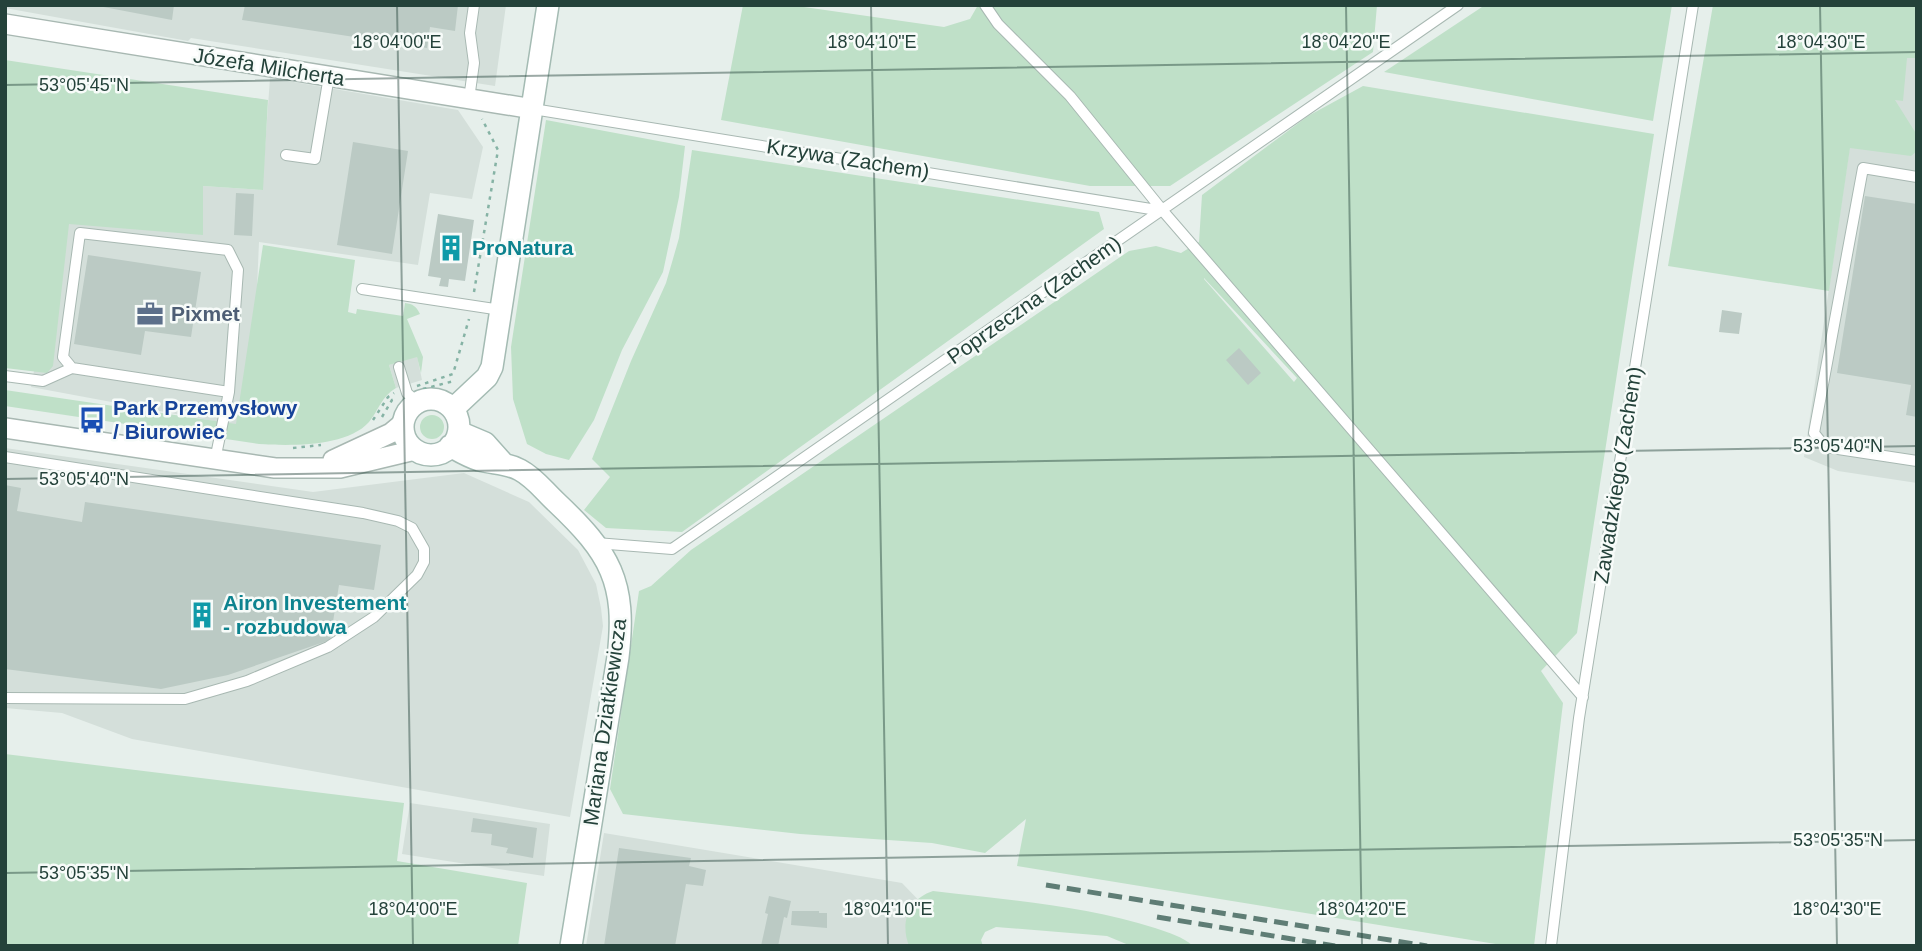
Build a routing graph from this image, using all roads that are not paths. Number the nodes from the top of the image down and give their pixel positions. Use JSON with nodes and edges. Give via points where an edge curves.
{"nodes":[{"id":1,"x":474,"y":5,"type":"edge"},
{"id":2,"x":548,"y":5,"type":"edge"},
{"id":3,"x":985,"y":5,"type":"edge"},
{"id":4,"x":1458,"y":5,"type":"edge"},
{"id":5,"x":1693,"y":5,"type":"edge"},
{"id":6,"x":5,"y":24,"type":"edge"},
{"id":7,"x":329,"y":76,"type":"junction"},
{"id":8,"x":477,"y":100,"type":"junction"},
{"id":9,"x":533,"y":109,"type":"junction"},
{"id":10,"x":286,"y":155,"type":"dead end"},
{"id":11,"x":1917,"y":177,"type":"edge"},
{"id":12,"x":1163,"y":211,"type":"junction"},
{"id":13,"x":362,"y":289,"type":"dead end"},
{"id":14,"x":502,"y":310,"type":"junction"},
{"id":15,"x":399,"y":367,"type":"dead end"},
{"id":16,"x":72,"y":368,"type":"junction"},
{"id":17,"x":5,"y":376,"type":"edge"},
{"id":18,"x":229,"y":392,"type":"junction"},
{"id":19,"x":410,"y":395,"type":"junction"},
{"id":20,"x":453,"y":409,"type":"junction"},
{"id":21,"x":403,"y":423,"type":"junction"},
{"id":22,"x":5,"y":429,"type":"edge"},
{"id":23,"x":454,"y":439,"type":"junction"},
{"id":24,"x":415,"y":450,"type":"junction"},
{"id":25,"x":5,"y":457,"type":"edge"},
{"id":26,"x":215,"y":461,"type":"junction"},
{"id":27,"x":1917,"y":461,"type":"edge"},
{"id":28,"x":314,"y":468,"type":"junction"},
{"id":29,"x":596,"y":542,"type":"junction"},
{"id":30,"x":1583,"y":697,"type":"junction"},
{"id":31,"x":5,"y":698,"type":"edge"},
{"id":32,"x":571,"y":946,"type":"edge"},
{"id":33,"x":1551,"y":946,"type":"edge"}],
"edges":[{"from":1,"to":8,"type":"lane","via":[[470,33]]},
{"from":2,"to":9,"type":"street"},
{"from":3,"to":12,"type":"lane","via":[[1070,96]]},
{"from":4,"to":12,"type":"lane","name":"Poprzeczna (Zachem)"},
{"from":5,"to":30,"type":"lane","name":"Zawadzkiego (Zachem)"},
{"from":6,"to":7,"type":"street","name":"Józefa Milcherta"},
{"from":7,"to":8,"type":"street","name":"Józefa Milcherta"},
{"from":7,"to":10,"type":"lane","via":[[315,159]]},
{"from":8,"to":9,"type":"street","name":"Józefa Milcherta"},
{"from":9,"to":12,"type":"lane","name":"Krzywa (Zachem)"},
{"from":9,"to":14,"type":"street"},
{"from":11,"to":27,"type":"lane","via":[[1863,168],[1814,433],[1825,447]]},
{"from":12,"to":29,"type":"lane","name":"Poprzeczna (Zachem)","via":[[673,549]]},
{"from":12,"to":30,"type":"lane"},
{"from":13,"to":14,"type":"lane"},
{"from":14,"to":20,"type":"street","via":[[492,367]]},
{"from":15,"to":19,"type":"lane"},
{"from":16,"to":17,"type":"lane","via":[[43,381]]},
{"from":16,"to":18,"type":"lane"},
{"from":16,"to":18,"type":"lane","via":[[63,358],[80,233],[228,250],[238,270]]},
{"from":18,"to":26,"type":"lane"},
{"from":19,"to":20,"type":"street","via":[[437,400]]},
{"from":19,"to":21,"type":"street"},
{"from":20,"to":23,"type":"street","via":[[458,420]]},
{"from":21,"to":24,"type":"street","via":[[406,439]]},
{"from":21,"to":28,"type":"street","via":[[391,433]]},
{"from":22,"to":26,"type":"street"},
{"from":23,"to":24,"type":"street","via":[[444,452],[432,455]]},
{"from":23,"to":29,"type":"street","name":"Mariana Dziatkiewicza","via":[[485,443],[502,462],[532,478]]},
{"from":24,"to":28,"type":"street","via":[[340,468]]},
{"from":25,"to":31,"type":"lane","via":[[398,521],[420,538],[424,562],[374,617],[328,647],[247,681],[185,699]]},
{"from":26,"to":28,"type":"street"},
{"from":29,"to":32,"type":"street","name":"Mariana Dziatkiewicza","via":[[617,590],[622,626]]},
{"from":30,"to":33,"type":"lane","name":"Zawadzkiego (Zachem)"}]}
